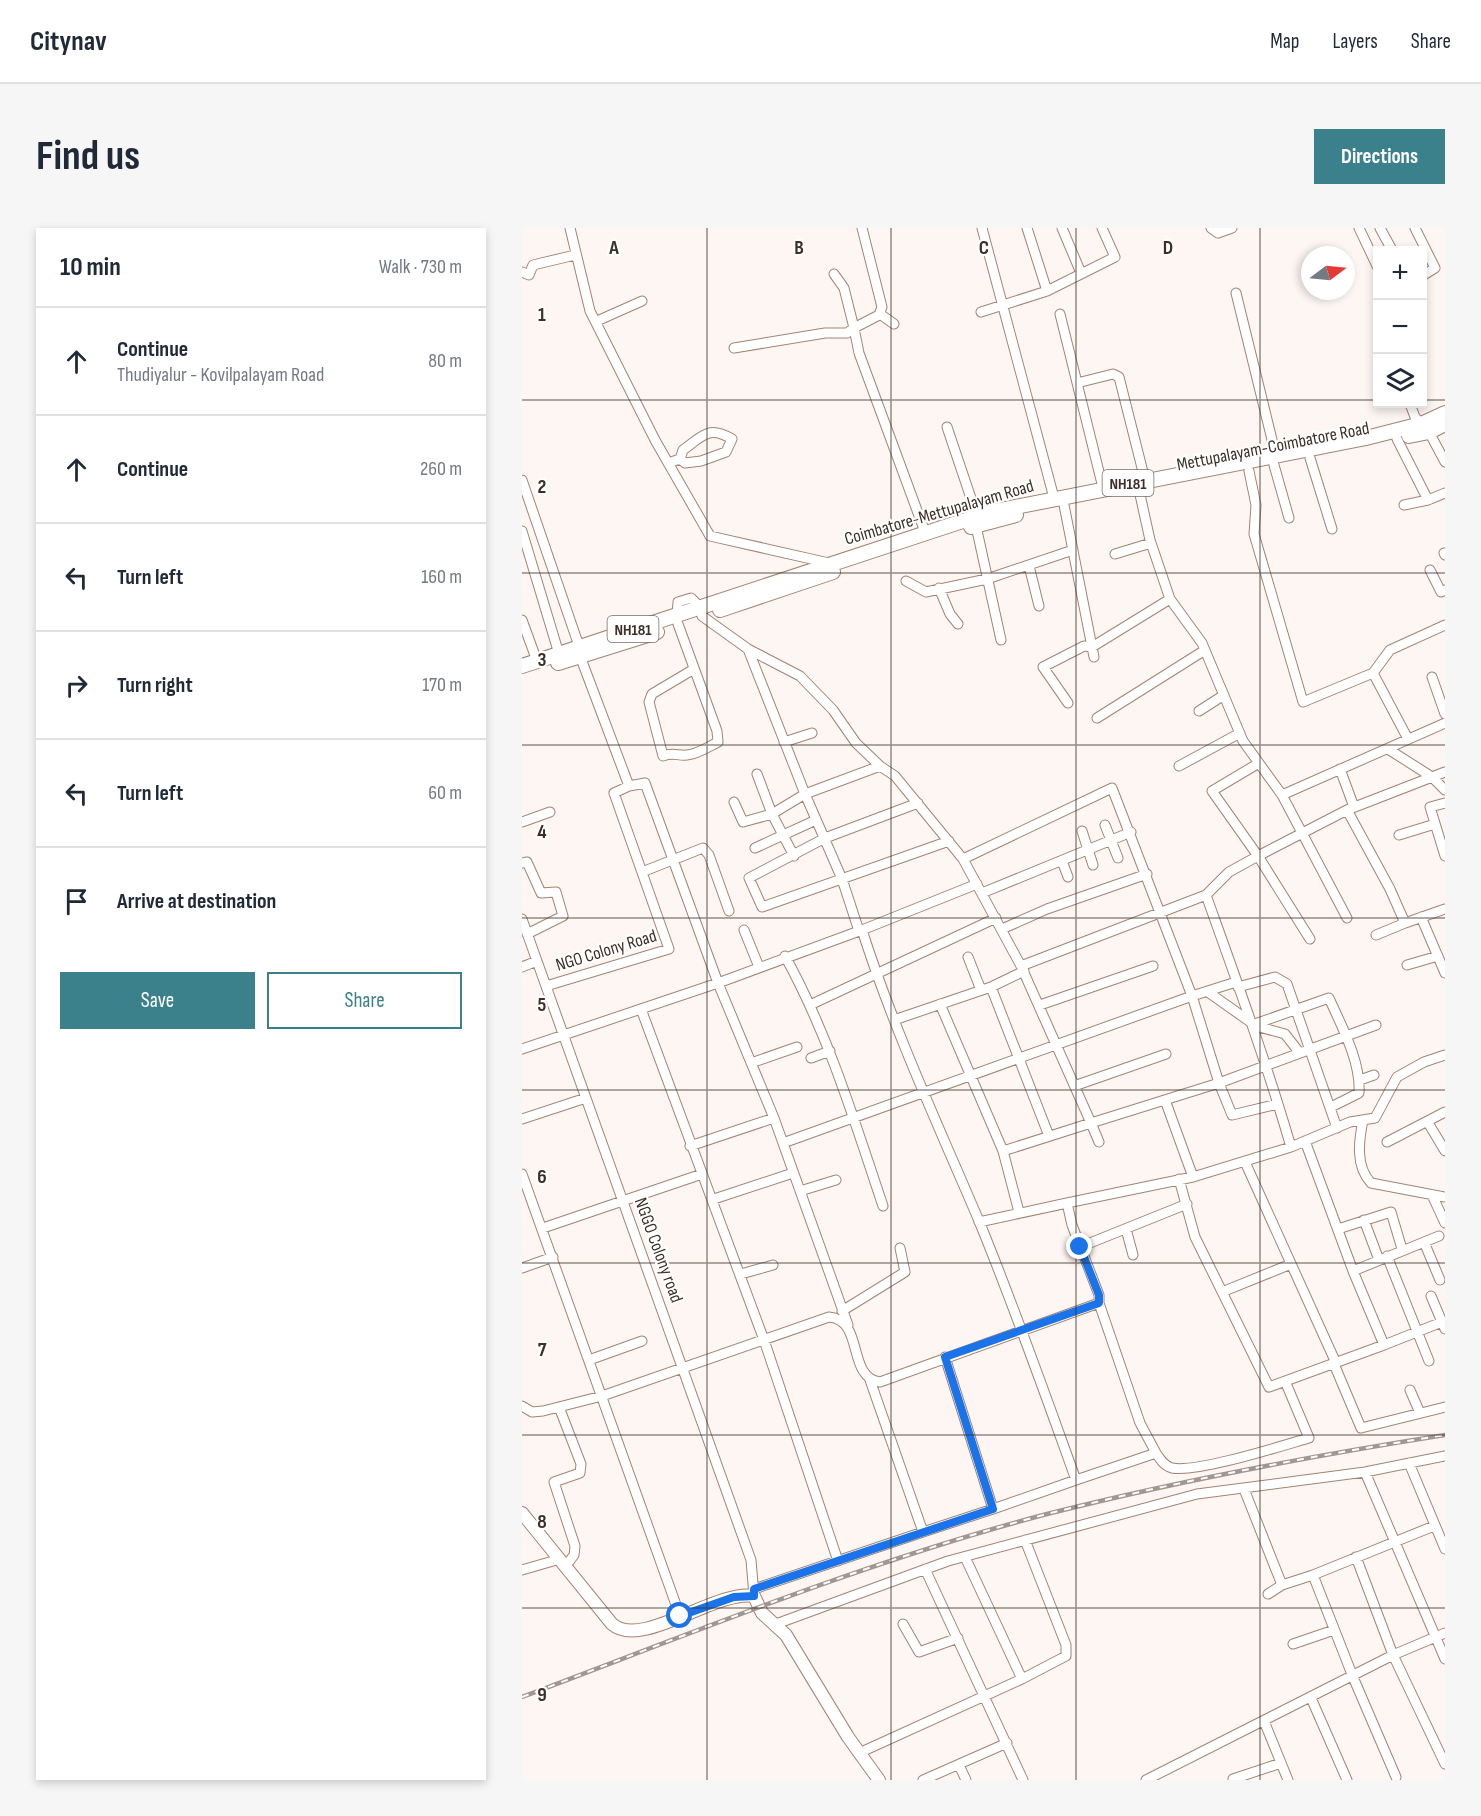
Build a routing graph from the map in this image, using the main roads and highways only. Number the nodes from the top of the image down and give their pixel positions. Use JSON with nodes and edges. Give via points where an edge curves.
{"nodes":[{"id":1,"x":1445,"y":413,"type":"edge"},
{"id":2,"x":1445,"y":424,"type":"edge"},
{"id":3,"x":1425,"y":428,"type":"junction"},
{"id":4,"x":1275,"y":461,"type":"junction"},
{"id":5,"x":1142,"y":485,"type":"junction"},
{"id":6,"x":1058,"y":501,"type":"junction"},
{"id":7,"x":976,"y":521,"type":"junction"},
{"id":8,"x":818,"y":572,"type":"junction"},
{"id":9,"x":580,"y":651,"type":"junction"},
{"id":10,"x":522,"y":666,"type":"edge"},
{"id":11,"x":522,"y":676,"type":"edge"},
{"id":12,"x":522,"y":1513,"type":"edge"},
{"id":13,"x":879,"y":1780,"type":"edge"}],
"edges":[{"from":1,"to":3,"type":"highway","name":"Coimbatore-Mettupalayam Road","number":"NH181"},
{"from":2,"to":3,"type":"highway","name":"Mettupalayam-Coimbatore Road","number":"NH181"},
{"from":3,"to":4,"type":"highway","name":"Coimbatore-Mettupalayam Road","number":"NH181"},
{"from":3,"to":4,"type":"highway","name":"Mettupalayam-Coimbatore Road","number":"NH181","via":[[1397,439],[1310,458]]},
{"from":4,"to":5,"type":"highway","name":"Coimbatore-Mettupalayam Road","number":"NH181"},
{"from":4,"to":5,"type":"highway","name":"Mettupalayam-Coimbatore Road","number":"NH181","via":[[1248,471]]},
{"from":5,"to":6,"type":"highway","name":"Mettupalayam-Coimbatore Road","number":"NH181"},
{"from":5,"to":6,"type":"highway","name":"Coimbatore-Mettupalayam Road","number":"NH181","via":[[1103,488]]},
{"from":6,"to":7,"type":"highway","name":"Mettupalayam-Coimbatore Road","number":"NH181"},
{"from":7,"to":8,"type":"highway","name":"Mettupalayam-Coimbatore Road","number":"NH181"},
{"from":7,"to":8,"type":"highway","name":"Coimbatore-Mettupalayam Road","number":"NH181","via":[[925,532],[829,563]]},
{"from":8,"to":9,"type":"highway","name":"Coimbatore-Mettupalayam Road","number":"NH181"},
{"from":9,"to":10,"type":"highway","number":"NH181"},
{"from":9,"to":11,"type":"highway","number":"NH181"},
{"from":12,"to":13,"type":"main road","via":[[621,1630],[637,1630],[754,1592],[762,1613],[786,1635]]}]}
